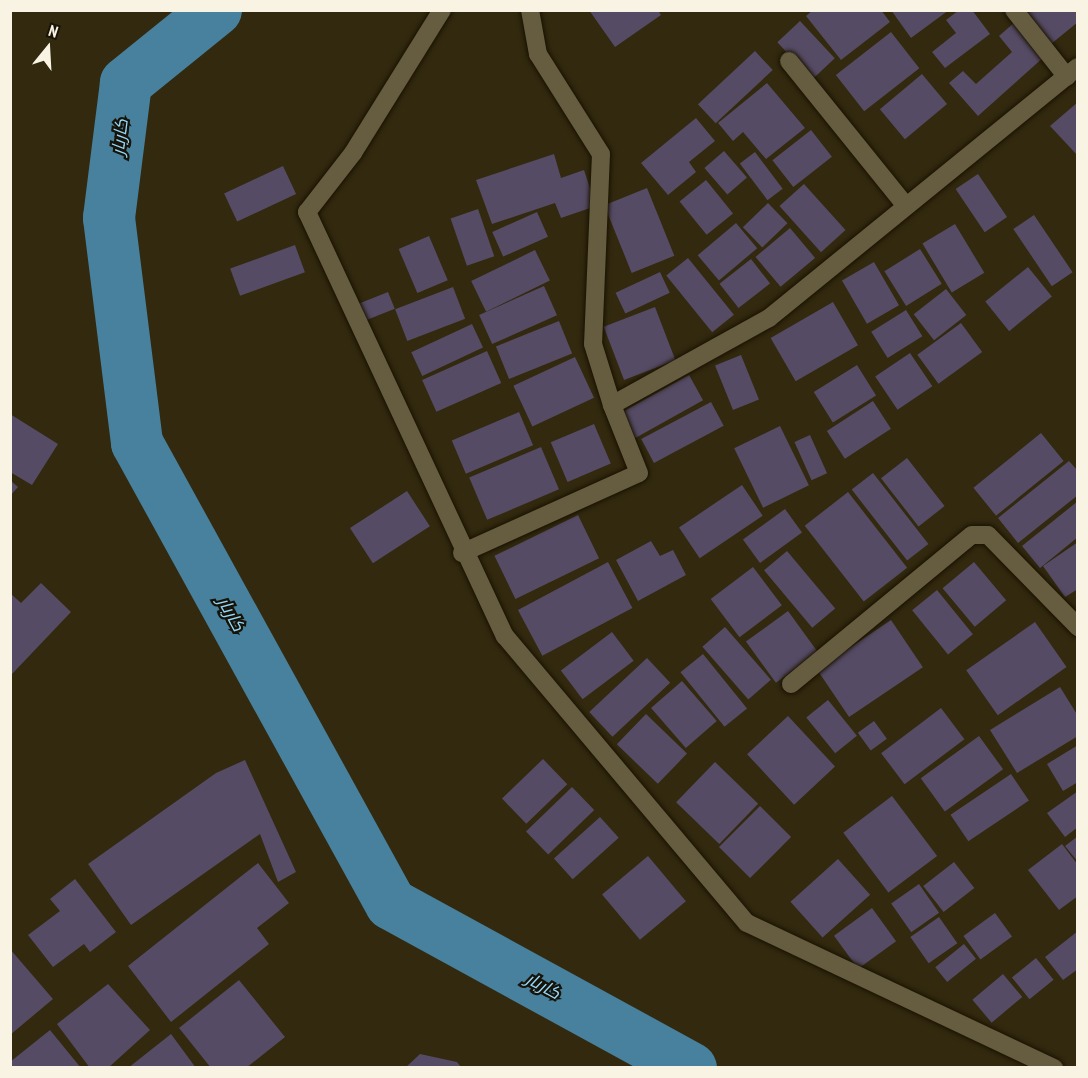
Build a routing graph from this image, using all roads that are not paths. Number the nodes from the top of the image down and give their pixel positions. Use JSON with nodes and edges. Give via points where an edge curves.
{"nodes":[{"id":1,"x":442,"y":10,"type":"edge"},
{"id":2,"x":530,"y":10,"type":"edge"},
{"id":3,"x":1014,"y":10,"type":"edge"},
{"id":4,"x":789,"y":61,"type":"dead end"},
{"id":5,"x":1072,"y":72,"type":"edge"},
{"id":6,"x":905,"y":205,"type":"junction"},
{"id":7,"x":612,"y":405,"type":"junction"},
{"id":8,"x":462,"y":553,"type":"junction"},
{"id":9,"x":1077,"y":627,"type":"edge"},
{"id":10,"x":791,"y":684,"type":"dead end"},
{"id":11,"x":1054,"y":1068,"type":"edge"}],
"edges":[{"from":1,"to":8,"type":"street","via":[[353,153],[307,212]]},
{"from":2,"to":7,"type":"street","via":[[538,54],[602,154],[593,344]]},
{"from":3,"to":5,"type":"street"},
{"from":4,"to":6,"type":"street"},
{"from":5,"to":6,"type":"street"},
{"from":6,"to":7,"type":"street","via":[[769,318]]},
{"from":7,"to":8,"type":"street","via":[[639,473]]},
{"from":8,"to":11,"type":"street","via":[[504,636],[747,923]]},
{"from":9,"to":10,"type":"street","via":[[988,535],[972,535]]}]}
